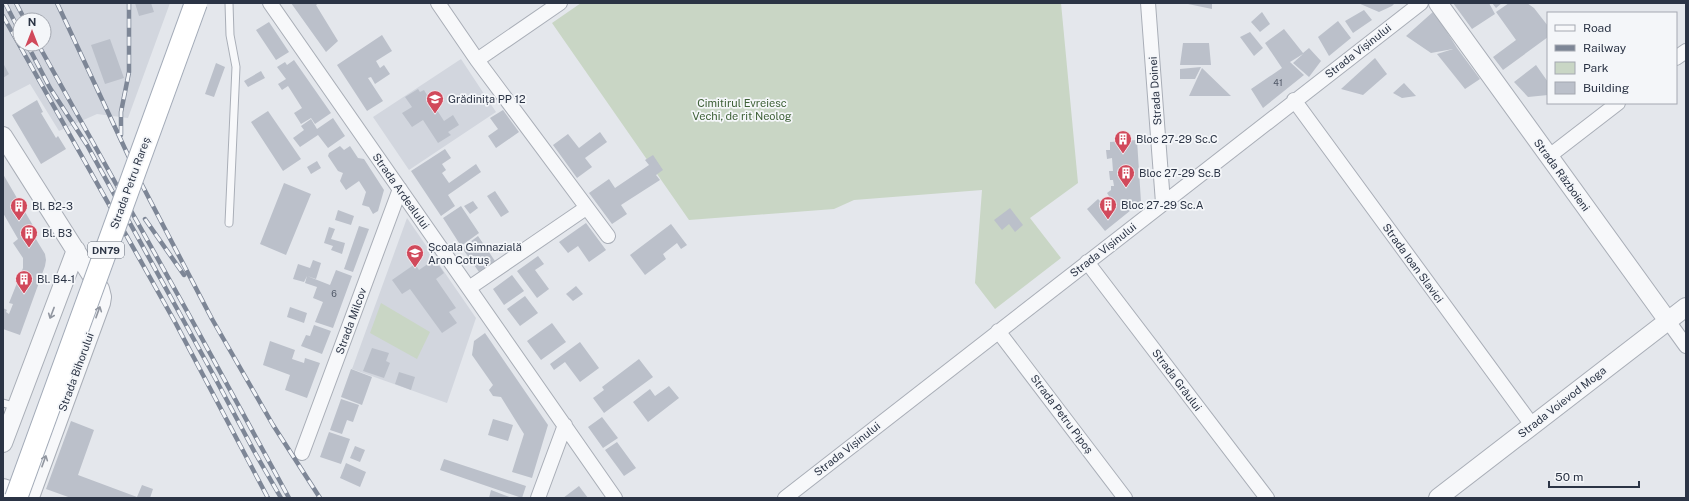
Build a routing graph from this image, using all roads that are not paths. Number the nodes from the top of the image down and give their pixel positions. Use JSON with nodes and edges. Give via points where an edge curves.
{"nodes":[{"id":1,"x":183,"y":3,"type":"edge"},
{"id":2,"x":196,"y":3,"type":"edge"},
{"id":3,"x":229,"y":3,"type":"edge"},
{"id":4,"x":270,"y":3,"type":"edge"},
{"id":5,"x":438,"y":3,"type":"edge"},
{"id":6,"x":560,"y":3,"type":"edge"},
{"id":7,"x":1148,"y":3,"type":"edge"},
{"id":8,"x":1421,"y":3,"type":"edge"},
{"id":9,"x":1438,"y":3,"type":"edge"},
{"id":10,"x":1686,"y":50,"type":"edge"},
{"id":11,"x":1677,"y":57,"type":"edge"},
{"id":12,"x":477,"y":60,"type":"junction"},
{"id":13,"x":1294,"y":100,"type":"junction"},
{"id":14,"x":1617,"y":104,"type":"edge"},
{"id":15,"x":3,"y":136,"type":"edge"},
{"id":16,"x":1548,"y":157,"type":"junction"},
{"id":17,"x":400,"y":189,"type":"junction"},
{"id":18,"x":1163,"y":203,"type":"junction"},
{"id":19,"x":586,"y":208,"type":"junction"},
{"id":20,"x":229,"y":223,"type":"dead end"},
{"id":21,"x":608,"y":236,"type":"dead end"},
{"id":22,"x":76,"y":250,"type":"junction"},
{"id":23,"x":1087,"y":262,"type":"junction"},
{"id":24,"x":469,"y":288,"type":"junction"},
{"id":25,"x":1686,"y":307,"type":"edge"},
{"id":26,"x":1668,"y":321,"type":"junction"},
{"id":27,"x":998,"y":331,"type":"junction"},
{"id":28,"x":1686,"y":346,"type":"edge"},
{"id":29,"x":10,"y":405,"type":"edge"},
{"id":30,"x":565,"y":425,"type":"junction"},
{"id":31,"x":1532,"y":425,"type":"junction"},
{"id":32,"x":3,"y":443,"type":"edge"},
{"id":33,"x":302,"y":453,"type":"dead end"},
{"id":34,"x":3,"y":488,"type":"edge"},
{"id":35,"x":3,"y":496,"type":"edge"},
{"id":36,"x":27,"y":498,"type":"edge"},
{"id":37,"x":538,"y":498,"type":"edge"},
{"id":38,"x":615,"y":498,"type":"edge"},
{"id":39,"x":785,"y":498,"type":"edge"},
{"id":40,"x":1125,"y":498,"type":"edge"},
{"id":41,"x":1267,"y":498,"type":"edge"},
{"id":42,"x":1439,"y":498,"type":"edge"}],
"edges":[{"from":1,"to":35,"type":"main road","name":"Strada Petru Rareș","number":"DN79"},
{"from":2,"to":36,"type":"main road","name":"Strada Petru Rareș","number":"DN79","bridge":true},
{"from":3,"to":20,"type":"lane","via":[[230,35],[236,67]]},
{"from":4,"to":17,"type":"street","name":"Strada Ardealului"},
{"from":5,"to":12,"type":"street"},
{"from":6,"to":12,"type":"street"},
{"from":7,"to":18,"type":"street","name":"Strada Doinei"},
{"from":8,"to":13,"type":"street","name":"Strada Vișinului"},
{"from":9,"to":16,"type":"street","name":"Strada Războieni"},
{"from":10,"to":11,"type":"street"},
{"from":12,"to":19,"type":"street"},
{"from":13,"to":18,"type":"street","name":"Strada Vișinului"},
{"from":13,"to":31,"type":"street","name":"Strada Ioan Slavici"},
{"from":14,"to":16,"type":"street"},
{"from":15,"to":22,"type":"street","name":"Strada Bihorului"},
{"from":16,"to":26,"type":"street","name":"Strada Războieni"},
{"from":17,"to":24,"type":"street","name":"Strada Ardealului"},
{"from":17,"to":33,"type":"street","name":"Strada Milcov"},
{"from":18,"to":23,"type":"street","name":"Strada Vișinului"},
{"from":19,"to":21,"type":"street"},
{"from":19,"to":24,"type":"street"},
{"from":22,"to":29,"type":"street","one_way":true},
{"from":36,"to":22,"type":"street","name":"Strada Bihorului","one_way":true,"via":[[101,303],[100,289]]},
{"from":23,"to":27,"type":"street","name":"Strada Vișinului"},
{"from":23,"to":41,"type":"street","name":"Strada Grâului"},
{"from":24,"to":30,"type":"street","name":"Strada Ardealului"},
{"from":25,"to":26,"type":"street","name":"Strada Voievod Moga"},
{"from":26,"to":28,"type":"street","name":"Strada Războieni"},
{"from":26,"to":31,"type":"street","name":"Strada Voievod Moga"},
{"from":27,"to":39,"type":"street","name":"Strada Vișinului"},
{"from":27,"to":40,"type":"street","name":"Strada Petru Pipoș"},
{"from":29,"to":32,"type":"street"},
{"from":30,"to":37,"type":"street"},
{"from":30,"to":38,"type":"street","name":"Strada Ardealului"},
{"from":31,"to":42,"type":"street","name":"Strada Voievod Moga"},
{"from":34,"to":36,"type":"street"}]}
